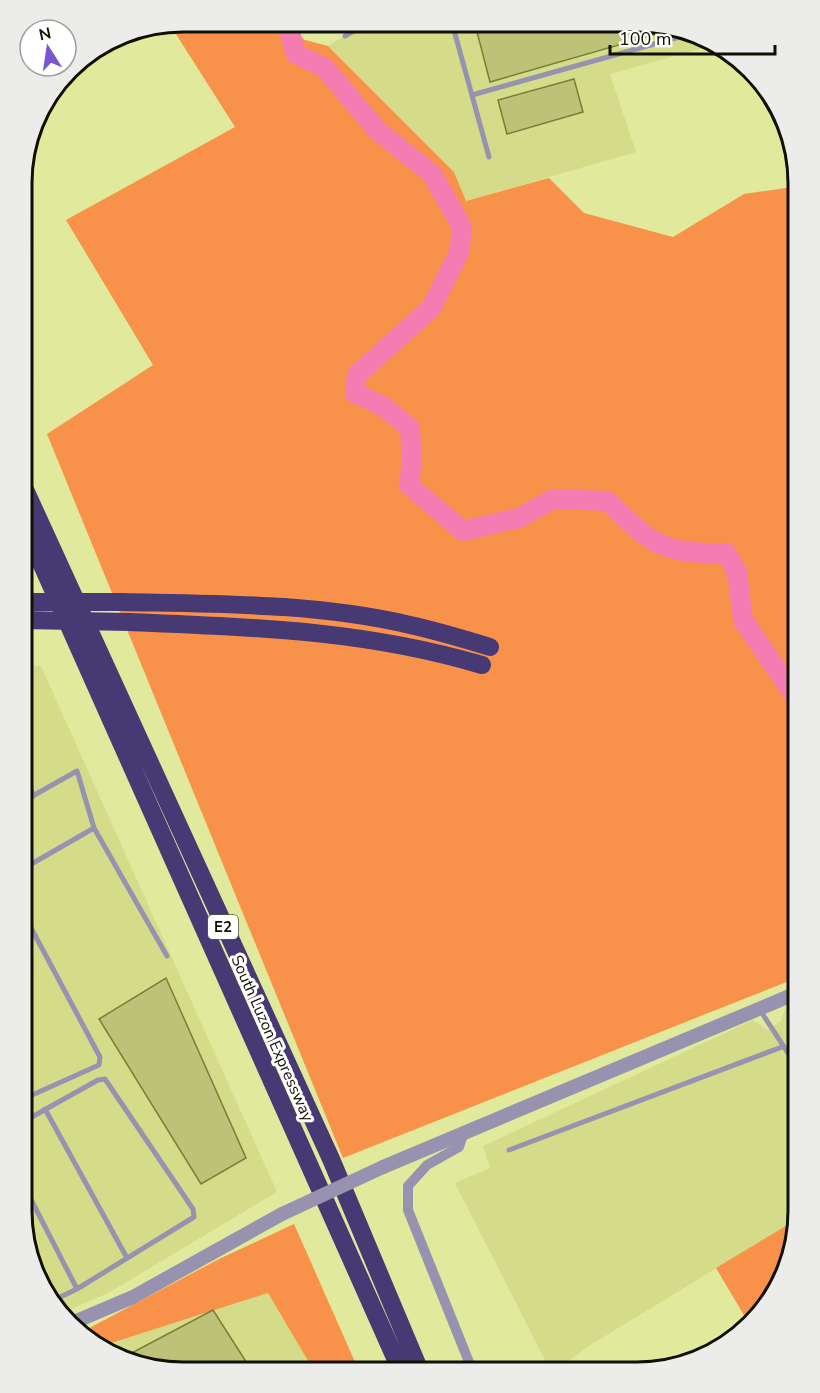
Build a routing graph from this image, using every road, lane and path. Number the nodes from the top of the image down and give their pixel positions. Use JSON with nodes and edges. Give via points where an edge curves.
{"nodes":[{"id":1,"x":352,"y":32,"type":"edge"},
{"id":2,"x":454,"y":32,"type":"edge"},
{"id":3,"x":345,"y":36,"type":"dead end"},
{"id":4,"x":678,"y":37,"type":"edge"},
{"id":5,"x":472,"y":95,"type":"junction"},
{"id":6,"x":489,"y":157,"type":"dead end"},
{"id":7,"x":32,"y":505,"type":"edge"},
{"id":8,"x":32,"y":542,"type":"edge"},
{"id":9,"x":32,"y":602,"type":"edge"},
{"id":10,"x":32,"y":620,"type":"edge"},
{"id":11,"x":490,"y":647,"type":"dead end"},
{"id":12,"x":482,"y":665,"type":"dead end"},
{"id":13,"x":32,"y":792,"type":"edge"},
{"id":14,"x":34,"y":796,"type":"joint"},
{"id":15,"x":94,"y":828,"type":"junction"},
{"id":16,"x":32,"y":864,"type":"edge"},
{"id":17,"x":32,"y":930,"type":"edge"},
{"id":18,"x":167,"y":956,"type":"dead end"},
{"id":19,"x":788,"y":997,"type":"edge"},
{"id":20,"x":760,"y":1010,"type":"junction"},
{"id":21,"x":783,"y":1047,"type":"junction"},
{"id":22,"x":788,"y":1054,"type":"edge"},
{"id":23,"x":32,"y":1095,"type":"edge"},
{"id":24,"x":45,"y":1108,"type":"junction"},
{"id":25,"x":32,"y":1116,"type":"edge"},
{"id":26,"x":462,"y":1135,"type":"junction"},
{"id":27,"x":509,"y":1150,"type":"dead end"},
{"id":28,"x":32,"y":1201,"type":"edge"},
{"id":29,"x":127,"y":1258,"type":"junction"},
{"id":30,"x":77,"y":1289,"type":"junction"},
{"id":31,"x":60,"y":1297,"type":"edge"},
{"id":32,"x":79,"y":1320,"type":"edge"},
{"id":33,"x":397,"y":1362,"type":"edge"},
{"id":34,"x":416,"y":1362,"type":"edge"},
{"id":35,"x":469,"y":1362,"type":"edge"}],
"edges":[{"from":1,"to":3,"type":"lane"},
{"from":2,"to":5,"type":"lane"},
{"from":4,"to":5,"type":"lane"},
{"from":5,"to":6,"type":"lane"},
{"from":7,"to":34,"type":"highway","name":"South Luzon Expressway","number":"E2","via":[[331,1159]]},
{"from":8,"to":33,"type":"highway","name":"South Luzon Expressway","number":"E2"},
{"from":9,"to":11,"type":"highway","bridge":true,"via":[[228,605],[355,615],[409,624]]},
{"from":10,"to":12,"type":"highway","bridge":true,"via":[[300,630],[413,646]]},
{"from":13,"to":14,"type":"lane"},
{"from":14,"to":15,"type":"lane","via":[[77,771]]},
{"from":15,"to":16,"type":"lane"},
{"from":15,"to":18,"type":"lane"},
{"from":17,"to":23,"type":"lane","via":[[100,1057],[99,1065]]},
{"from":19,"to":20,"type":"street"},
{"from":20,"to":21,"type":"lane"},
{"from":20,"to":26,"type":"street"},
{"from":21,"to":22,"type":"lane"},
{"from":21,"to":27,"type":"lane"},
{"from":24,"to":25,"type":"lane"},
{"from":24,"to":29,"type":"lane"},
{"from":24,"to":29,"type":"lane","via":[[98,1080],[109,1082],[193,1209],[194,1217]]},
{"from":26,"to":32,"type":"street","bridge":true,"via":[[282,1214],[134,1297]]},
{"from":26,"to":35,"type":"street","via":[[459,1147],[427,1165],[408,1186],[408,1210]]},
{"from":28,"to":30,"type":"lane"},
{"from":29,"to":30,"type":"lane"},
{"from":30,"to":31,"type":"lane"}]}
